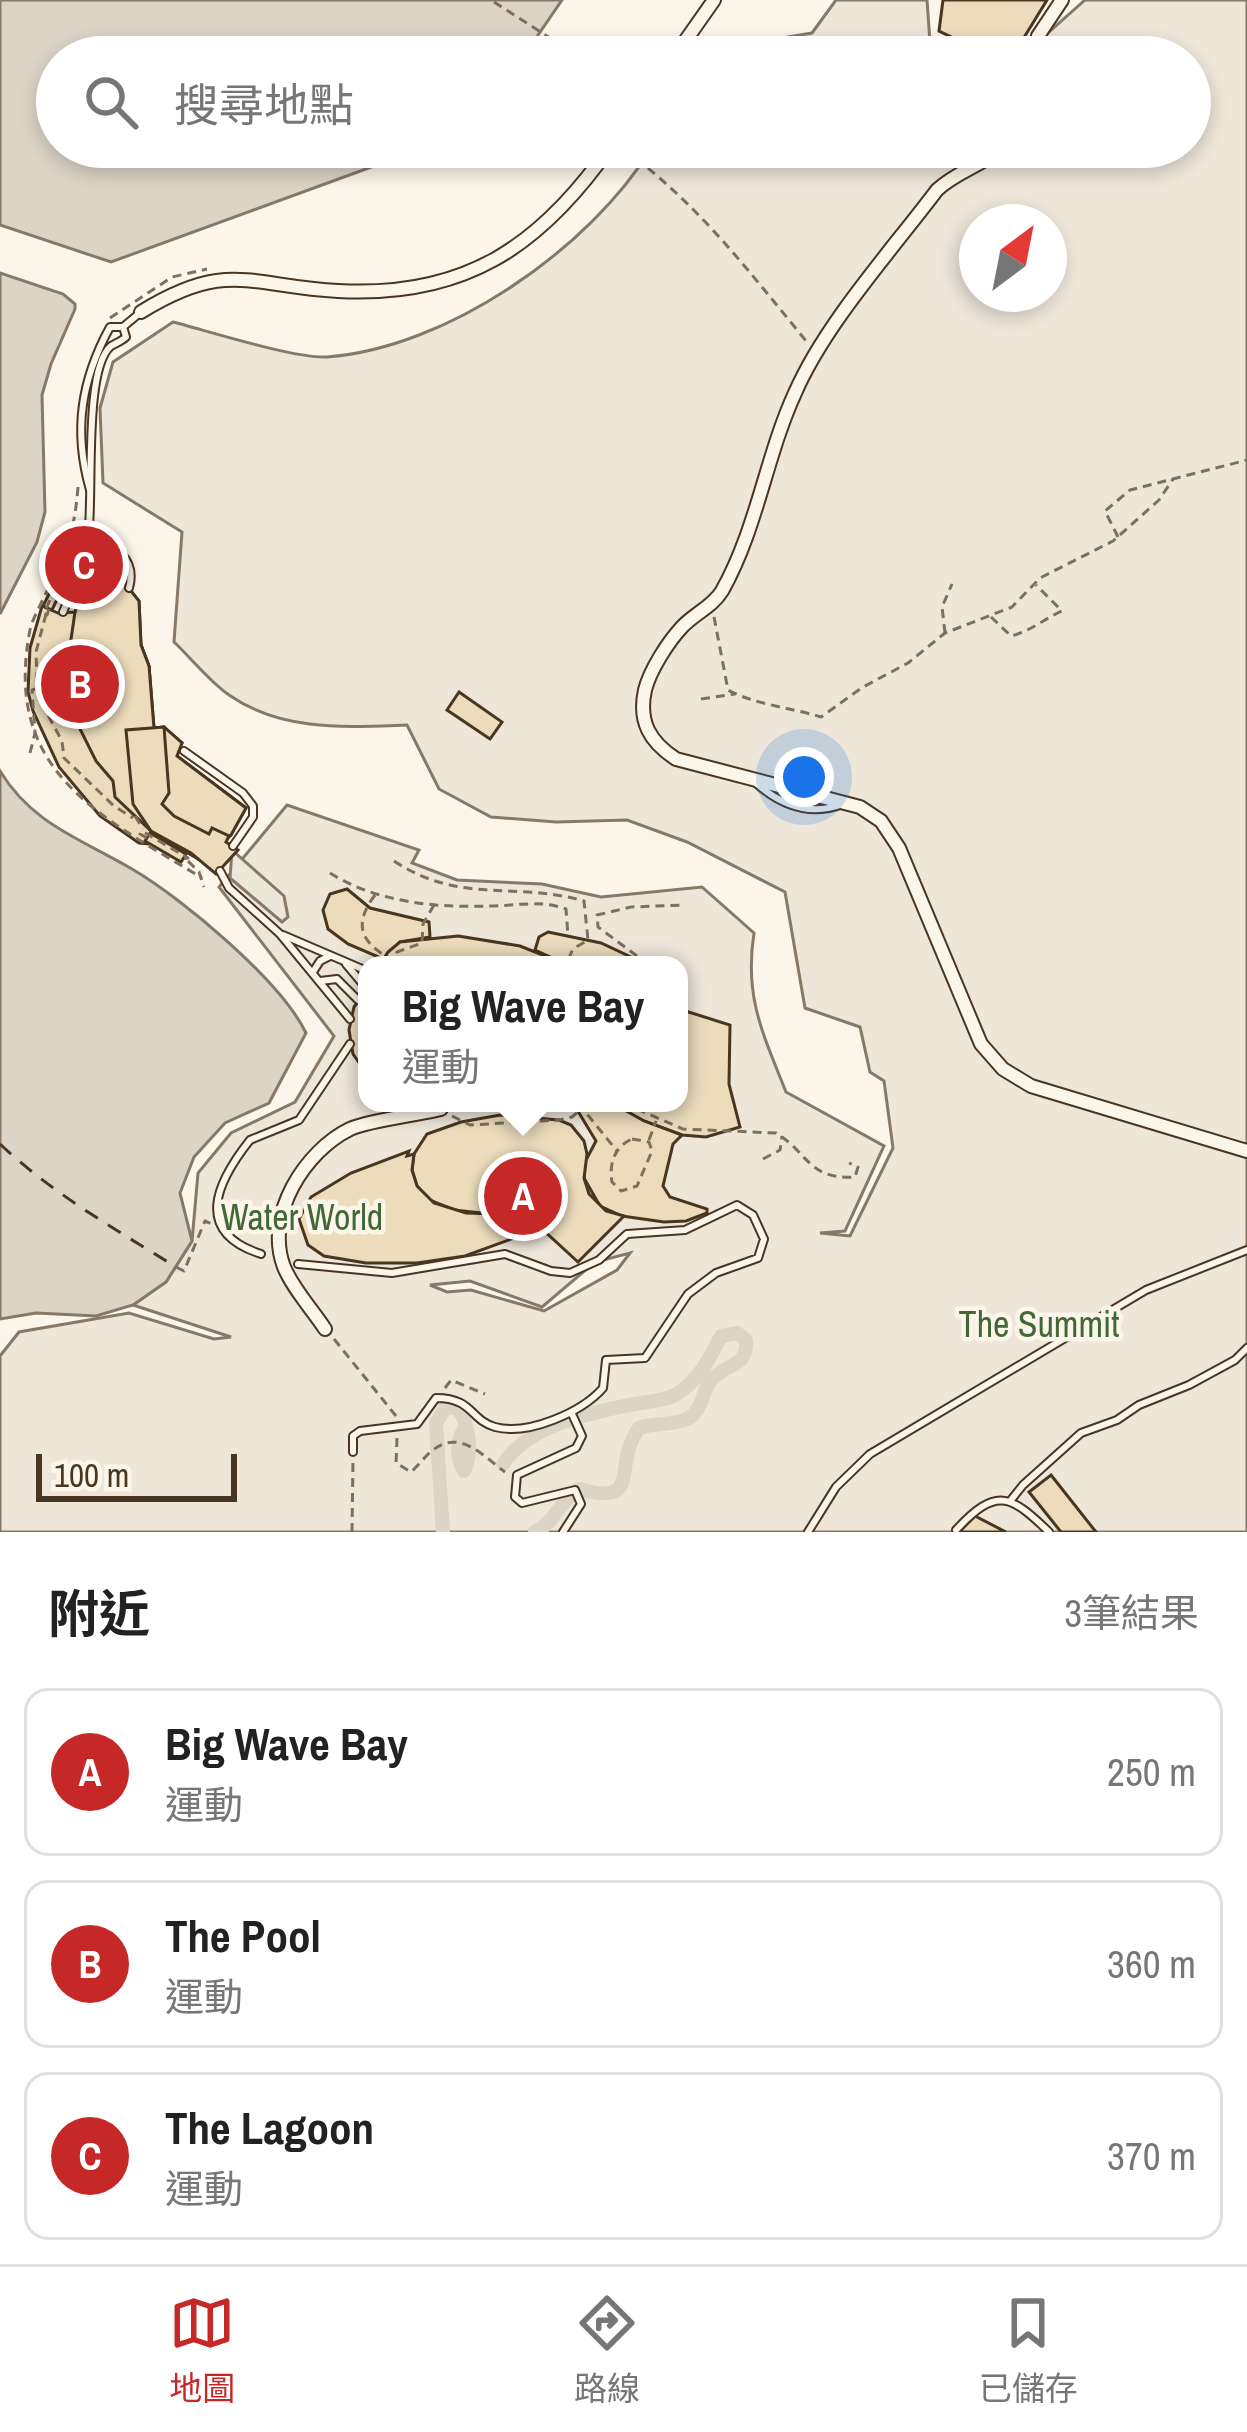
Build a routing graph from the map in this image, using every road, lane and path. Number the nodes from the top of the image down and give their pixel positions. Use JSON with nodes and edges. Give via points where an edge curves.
{"nodes":[{"id":1,"x":714,"y":0,"type":"edge"},
{"id":2,"x":1062,"y":0,"type":"edge"},
{"id":3,"x":494,"y":2,"type":"edge"},
{"id":4,"x":547,"y":36,"type":"edge"},
{"id":5,"x":689,"y":36,"type":"edge"},
{"id":6,"x":1038,"y":36,"type":"edge"},
{"id":7,"x":593,"y":168,"type":"edge"},
{"id":8,"x":650,"y":168,"type":"edge"},
{"id":9,"x":972,"y":168,"type":"edge"},
{"id":10,"x":212,"y":268,"type":"dead end"},
{"id":11,"x":135,"y":308,"type":"junction"},
{"id":12,"x":123,"y":327,"type":"junction"},
{"id":13,"x":107,"y":333,"type":"junction"},
{"id":14,"x":114,"y":344,"type":"junction"},
{"id":15,"x":820,"y":347,"type":"junction"},
{"id":16,"x":1247,"y":460,"type":"edge"},
{"id":17,"x":1173,"y":478,"type":"junction"},
{"id":18,"x":91,"y":494,"type":"junction"},
{"id":19,"x":1118,"y":537,"type":"junction"},
{"id":20,"x":80,"y":571,"type":"dead end"},
{"id":21,"x":952,"y":584,"type":"dead end"},
{"id":22,"x":1034,"y":584,"type":"junction"},
{"id":23,"x":129,"y":588,"type":"dead end"},
{"id":24,"x":720,"y":596,"type":"junction"},
{"id":25,"x":63,"y":612,"type":"dead end"},
{"id":26,"x":990,"y":616,"type":"junction"},
{"id":27,"x":945,"y":633,"type":"junction"},
{"id":28,"x":18,"y":673,"type":"dead end"},
{"id":29,"x":39,"y":688,"type":"junction"},
{"id":30,"x":735,"y":694,"type":"junction"},
{"id":31,"x":701,"y":699,"type":"dead end"},
{"id":32,"x":21,"y":736,"type":"dead end"},
{"id":33,"x":184,"y":752,"type":"dead end"},
{"id":34,"x":63,"y":790,"type":"dead end"},
{"id":35,"x":142,"y":831,"type":"junction"},
{"id":36,"x":147,"y":838,"type":"dead end"},
{"id":37,"x":233,"y":846,"type":"dead end"},
{"id":38,"x":394,"y":861,"type":"dead end"},
{"id":39,"x":220,"y":871,"type":"dead end"},
{"id":40,"x":330,"y":873,"type":"dead end"},
{"id":41,"x":202,"y":878,"type":"junction"},
{"id":42,"x":204,"y":887,"type":"dead end"},
{"id":43,"x":512,"y":892,"type":"junction"},
{"id":44,"x":375,"y":894,"type":"junction"},
{"id":45,"x":434,"y":904,"type":"junction"},
{"id":46,"x":511,"y":905,"type":"junction"},
{"id":47,"x":684,"y":905,"type":"dead end"},
{"id":48,"x":280,"y":934,"type":"junction"},
{"id":49,"x":568,"y":936,"type":"dead end"},
{"id":50,"x":330,"y":956,"type":"junction"},
{"id":51,"x":381,"y":956,"type":"edge"},
{"id":52,"x":395,"y":956,"type":"edge"},
{"id":53,"x":570,"y":956,"type":"edge"},
{"id":54,"x":637,"y":956,"type":"edge"},
{"id":55,"x":343,"y":962,"type":"junction"},
{"id":56,"x":358,"y":968,"type":"edge"},
{"id":57,"x":313,"y":973,"type":"junction"},
{"id":58,"x":358,"y":979,"type":"edge"},
{"id":59,"x":320,"y":981,"type":"junction"},
{"id":60,"x":358,"y":1000,"type":"dead end"},
{"id":61,"x":350,"y":1019,"type":"dead end"},
{"id":62,"x":350,"y":1044,"type":"dead end"},
{"id":63,"x":425,"y":1112,"type":"edge"},
{"id":64,"x":576,"y":1112,"type":"edge"},
{"id":65,"x":585,"y":1112,"type":"edge"},
{"id":66,"x":641,"y":1112,"type":"edge"},
{"id":67,"x":657,"y":1120,"type":"junction"},
{"id":68,"x":461,"y":1121,"type":"dead end"},
{"id":69,"x":782,"y":1136,"type":"junction"},
{"id":70,"x":649,"y":1142,"type":"junction"},
{"id":71,"x":616,"y":1151,"type":"junction"},
{"id":72,"x":1247,"y":1151,"type":"edge"},
{"id":73,"x":764,"y":1159,"type":"dead end"},
{"id":74,"x":849,"y":1163,"type":"dead end"},
{"id":75,"x":221,"y":1228,"type":"junction"},
{"id":76,"x":1247,"y":1250,"type":"edge"},
{"id":77,"x":261,"y":1254,"type":"dead end"},
{"id":78,"x":298,"y":1264,"type":"dead end"},
{"id":79,"x":176,"y":1267,"type":"dead end"},
{"id":80,"x":325,"y":1329,"type":"joint"},
{"id":81,"x":1247,"y":1348,"type":"edge"},
{"id":82,"x":485,"y":1394,"type":"dead end"},
{"id":83,"x":436,"y":1399,"type":"junction"},
{"id":84,"x":572,"y":1414,"type":"junction"},
{"id":85,"x":405,"y":1426,"type":"junction"},
{"id":86,"x":457,"y":1442,"type":"junction"},
{"id":87,"x":353,"y":1452,"type":"joint"},
{"id":88,"x":464,"y":1457,"type":"dead end"},
{"id":89,"x":501,"y":1471,"type":"dead end"},
{"id":90,"x":1011,"y":1500,"type":"junction"},
{"id":91,"x":956,"y":1530,"type":"edge"},
{"id":92,"x":352,"y":1532,"type":"edge"},
{"id":93,"x":562,"y":1532,"type":"edge"},
{"id":94,"x":808,"y":1532,"type":"edge"},
{"id":95,"x":1049,"y":1532,"type":"edge"}],
"edges":[{"from":1,"to":5,"type":"street"},
{"from":2,"to":6,"type":"street"},
{"from":3,"to":4,"type":"path"},
{"from":7,"to":11,"type":"street","via":[[524,243],[472,272],[393,291],[235,277]]},
{"from":8,"to":15,"type":"path"},
{"from":9,"to":15,"type":"street","via":[[937,190]]},
{"from":10,"to":11,"type":"path","via":[[172,277]]},
{"from":11,"to":12,"type":"lane"},
{"from":12,"to":13,"type":"lane"},
{"from":12,"to":14,"type":"lane","via":[[125,340]]},
{"from":13,"to":14,"type":"lane"},
{"from":13,"to":18,"type":"lane","via":[[80,407]]},
{"from":14,"to":18,"type":"lane","via":[[92,399]]},
{"from":15,"to":24,"type":"street","via":[[794,393]]},
{"from":16,"to":17,"type":"path"},
{"from":17,"to":19,"type":"path"},
{"from":17,"to":19,"type":"path","via":[[1130,490],[1105,511]]},
{"from":18,"to":23,"type":"lane","via":[[88,538],[128,560]]},
{"from":19,"to":22,"type":"path"},
{"from":20,"to":25,"type":"lane"},
{"from":21,"to":27,"type":"path","via":[[942,607]]},
{"from":22,"to":26,"type":"path","via":[[1012,608]]},
{"from":22,"to":26,"type":"path","via":[[1062,611],[1010,636]]},
{"from":24,"to":30,"type":"path","via":[[712,621]]},
{"from":24,"to":72,"type":"street","via":[[681,628],[646,685],[642,710],[656,746],[676,759],[847,803],[881,821],[981,1044],[1004,1070],[1031,1086]]},
{"from":26,"to":27,"type":"path"},
{"from":27,"to":30,"type":"path","via":[[821,717]]},
{"from":28,"to":29,"type":"path","via":[[31,625],[71,557],[35,652]]},
{"from":29,"to":32,"type":"path","via":[[32,690],[29,755]]},
{"from":29,"to":35,"type":"path","via":[[64,758]]},
{"from":30,"to":31,"type":"path"},
{"from":33,"to":37,"type":"lane","via":[[253,806]]},
{"from":34,"to":41,"type":"path"},
{"from":35,"to":36,"type":"path"},
{"from":35,"to":41,"type":"path"},
{"from":38,"to":43,"type":"path","via":[[439,884]]},
{"from":39,"to":48,"type":"lane"},
{"from":40,"to":44,"type":"path"},
{"from":41,"to":42,"type":"path"},
{"from":43,"to":46,"type":"path"},
{"from":43,"to":53,"type":"path","via":[[584,901],[588,940]]},
{"from":44,"to":45,"type":"path"},
{"from":44,"to":51,"type":"path","via":[[360,928]]},
{"from":45,"to":46,"type":"path"},
{"from":45,"to":52,"type":"path","via":[[422,944]]},
{"from":46,"to":49,"type":"path","via":[[566,909]]},
{"from":47,"to":54,"type":"path","via":[[597,915],[598,927]]},
{"from":48,"to":50,"type":"lane"},
{"from":48,"to":57,"type":"lane"},
{"from":50,"to":55,"type":"lane"},
{"from":50,"to":57,"type":"lane"},
{"from":55,"to":56,"type":"lane"},
{"from":55,"to":58,"type":"lane"},
{"from":57,"to":59,"type":"lane"},
{"from":59,"to":60,"type":"lane","via":[[337,979]]},
{"from":59,"to":61,"type":"lane"},
{"from":62,"to":75,"type":"lane","via":[[299,1120],[245,1145],[218,1193]]},
{"from":63,"to":80,"type":"street","via":[[354,1126],[320,1148],[293,1182],[282,1258]]},
{"from":64,"to":68,"type":"path","via":[[566,1119]]},
{"from":65,"to":71,"type":"path","bridge":true},
{"from":66,"to":67,"type":"path"},
{"from":67,"to":69,"type":"path"},
{"from":67,"to":70,"type":"path"},
{"from":69,"to":73,"type":"path","via":[[780,1150]]},
{"from":69,"to":74,"type":"path","via":[[827,1174],[855,1177],[858,1167]]},
{"from":70,"to":71,"type":"path","via":[[632,1139]]},
{"from":70,"to":71,"type":"path","via":[[647,1165],[630,1191],[611,1182]]},
{"from":75,"to":77,"type":"lane"},
{"from":75,"to":79,"type":"path","via":[[205,1221],[184,1270]]},
{"from":76,"to":94,"type":"lane","via":[[1146,1290],[870,1454],[836,1487]]},
{"from":78,"to":84,"type":"lane","via":[[392,1273],[505,1254],[570,1273],[632,1232],[685,1230],[728,1206],[753,1214],[764,1240],[758,1258],[688,1294],[645,1358],[606,1360],[603,1388]]},
{"from":80,"to":85,"type":"path"},
{"from":81,"to":90,"type":"lane","via":[[1200,1379],[1082,1433]]},
{"from":82,"to":83,"type":"path","via":[[451,1380]]},
{"from":83,"to":84,"type":"lane","via":[[456,1398],[492,1427]]},
{"from":83,"to":85,"type":"lane","via":[[417,1424]]},
{"from":84,"to":93,"type":"lane","via":[[582,1436],[576,1448],[513,1483],[522,1503],[574,1490],[581,1504]]},
{"from":85,"to":86,"type":"path","via":[[395,1440],[396,1463],[411,1472]]},
{"from":85,"to":87,"type":"lane","via":[[360,1431]]},
{"from":86,"to":88,"type":"path"},
{"from":86,"to":89,"type":"path"},
{"from":87,"to":92,"type":"path"},
{"from":90,"to":91,"type":"lane","via":[[994,1500]]},
{"from":90,"to":95,"type":"lane"}]}
